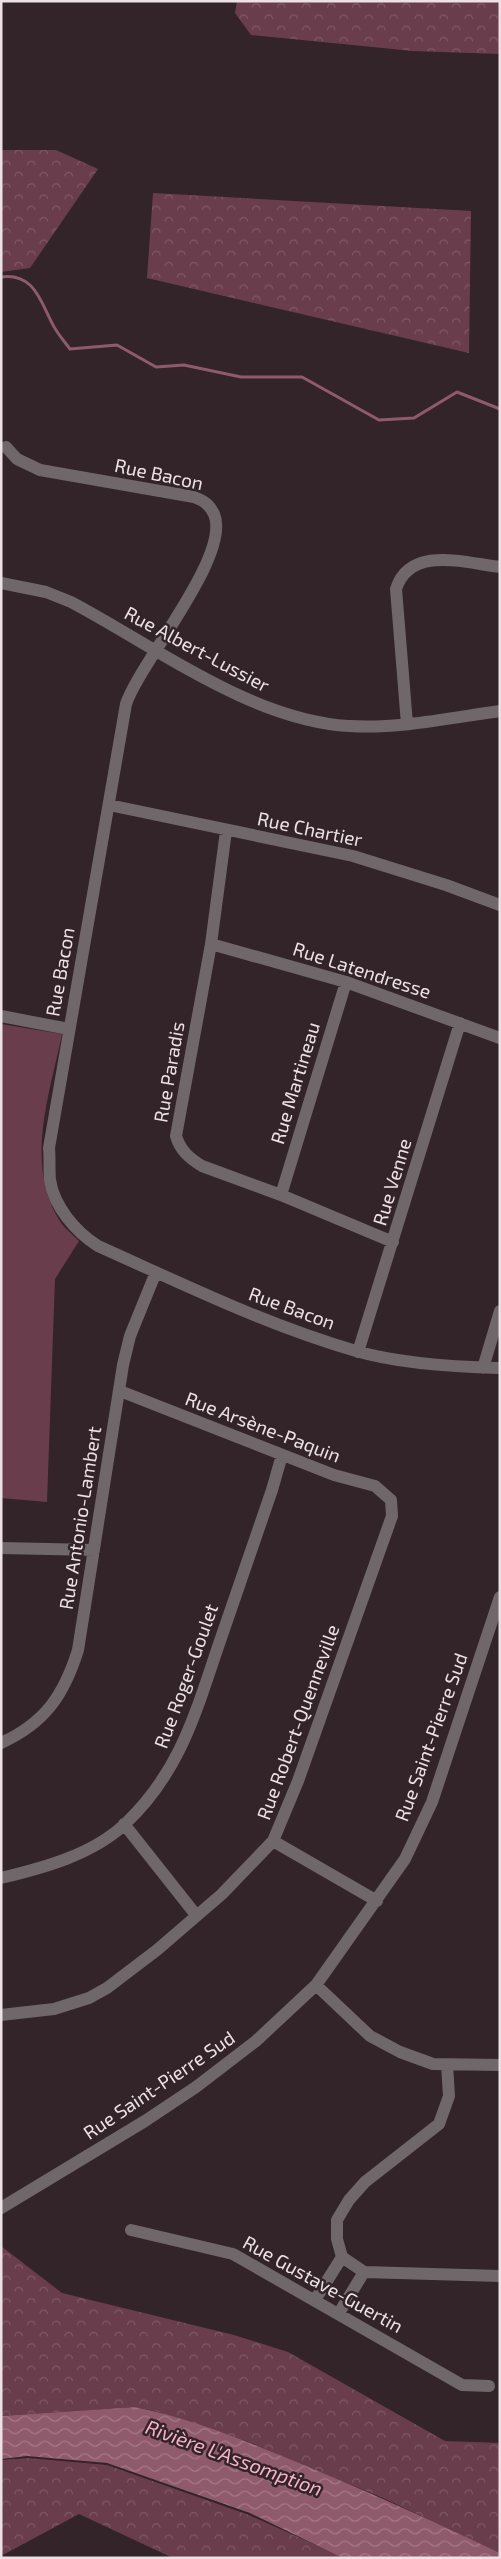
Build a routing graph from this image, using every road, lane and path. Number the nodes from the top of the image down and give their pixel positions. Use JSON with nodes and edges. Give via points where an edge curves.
{"nodes":[{"id":1,"x":6,"y":447,"type":"dead end"},
{"id":2,"x":500,"y":567,"type":"edge"},
{"id":3,"x":1,"y":583,"type":"edge"},
{"id":4,"x":157,"y":650,"type":"junction"},
{"id":5,"x":500,"y":712,"type":"edge"},
{"id":6,"x":407,"y":724,"type":"junction"},
{"id":7,"x":109,"y":805,"type":"junction"},
{"id":8,"x":226,"y":831,"type":"junction"},
{"id":9,"x":500,"y":905,"type":"edge"},
{"id":10,"x":211,"y":944,"type":"junction"},
{"id":11,"x":346,"y":982,"type":"junction"},
{"id":12,"x":1,"y":1016,"type":"edge"},
{"id":13,"x":460,"y":1023,"type":"junction"},
{"id":14,"x":69,"y":1029,"type":"junction"},
{"id":15,"x":500,"y":1038,"type":"edge"},
{"id":16,"x":280,"y":1195,"type":"junction"},
{"id":17,"x":393,"y":1242,"type":"junction"},
{"id":18,"x":156,"y":1272,"type":"junction"},
{"id":19,"x":500,"y":1312,"type":"edge"},
{"id":20,"x":358,"y":1352,"type":"junction"},
{"id":21,"x":483,"y":1368,"type":"junction"},
{"id":22,"x":500,"y":1368,"type":"edge"},
{"id":23,"x":120,"y":1391,"type":"junction"},
{"id":24,"x":282,"y":1455,"type":"junction"},
{"id":25,"x":391,"y":1500,"type":"joint"},
{"id":26,"x":1,"y":1548,"type":"edge"},
{"id":27,"x":94,"y":1550,"type":"junction"},
{"id":28,"x":500,"y":1597,"type":"edge"},
{"id":29,"x":1,"y":1744,"type":"edge"},
{"id":30,"x":124,"y":1824,"type":"junction"},
{"id":31,"x":273,"y":1841,"type":"junction"},
{"id":32,"x":1,"y":1878,"type":"edge"},
{"id":33,"x":378,"y":1901,"type":"junction"},
{"id":34,"x":196,"y":1915,"type":"junction"},
{"id":35,"x":316,"y":1985,"type":"junction"},
{"id":36,"x":1,"y":2015,"type":"edge"},
{"id":37,"x":447,"y":2065,"type":"junction"},
{"id":38,"x":500,"y":2065,"type":"edge"},
{"id":39,"x":1,"y":2208,"type":"edge"},
{"id":40,"x":131,"y":2230,"type":"dead end"},
{"id":41,"x":342,"y":2257,"type":"junction"},
{"id":42,"x":364,"y":2272,"type":"junction"},
{"id":43,"x":500,"y":2276,"type":"edge"},
{"id":44,"x":315,"y":2300,"type":"junction"},
{"id":45,"x":339,"y":2313,"type":"junction"},
{"id":46,"x":489,"y":2386,"type":"dead end"}],
"edges":[{"from":1,"to":4,"type":"street","name":"Rue Bacon","via":[[17,459],[40,470],[194,497],[208,503],[215,515],[211,550],[194,587]]},
{"from":2,"to":6,"type":"street","via":[[428,559],[417,563],[400,579],[396,589]]},
{"from":3,"to":4,"type":"street","name":"Rue Albert-Lussier","via":[[46,592],[71,602]]},
{"from":4,"to":6,"type":"street","name":"Rue Albert-Lussier","via":[[237,695],[293,717],[349,726]]},
{"from":4,"to":7,"type":"street","name":"Rue Bacon","via":[[134,685],[126,704]]},
{"from":5,"to":6,"type":"street","name":"Rue Albert-Lussier"},
{"from":7,"to":8,"type":"street","name":"Rue Chartier"},
{"from":7,"to":14,"type":"street","name":"Rue Bacon"},
{"from":8,"to":9,"type":"street","name":"Rue Chartier","via":[[353,856]]},
{"from":8,"to":10,"type":"street","name":"Rue Paradis"},
{"from":10,"to":11,"type":"street","name":"Rue Latendresse"},
{"from":10,"to":16,"type":"street","name":"Rue Paradis","via":[[178,1140],[185,1152],[202,1166]]},
{"from":11,"to":13,"type":"street","name":"Rue Latendresse"},
{"from":11,"to":16,"type":"street","name":"Rue Martineau"},
{"from":12,"to":14,"type":"street"},
{"from":13,"to":15,"type":"street","name":"Rue Latendresse"},
{"from":13,"to":17,"type":"street","name":"Rue Venne"},
{"from":14,"to":18,"type":"street","name":"Rue Bacon","via":[[50,1148],[50,1181],[67,1219],[83,1236]]},
{"from":16,"to":17,"type":"street","name":"Rue Paradis"},
{"from":17,"to":20,"type":"street","name":"Rue Venne"},
{"from":18,"to":20,"type":"street","name":"Rue Bacon","via":[[260,1319]]},
{"from":18,"to":23,"type":"street","name":"Rue Antonio-Lambert","via":[[130,1336]]},
{"from":19,"to":21,"type":"street"},
{"from":20,"to":21,"type":"street","name":"Rue Bacon"},
{"from":21,"to":22,"type":"street","name":"Rue Bacon"},
{"from":23,"to":24,"type":"street","name":"Rue Arsène-Paquin"},
{"from":23,"to":27,"type":"street","name":"Rue Antonio-Lambert"},
{"from":24,"to":25,"type":"street","name":"Rue Arsène-Paquin","via":[[334,1475],[375,1486]]},
{"from":24,"to":30,"type":"street","name":"Rue Roger-Goulet","via":[[189,1731],[169,1772]]},
{"from":25,"to":31,"type":"street","name":"Rue Robert-Quenneville","via":[[392,1516],[301,1772]]},
{"from":26,"to":27,"type":"street"},
{"from":27,"to":29,"type":"street","name":"Rue Antonio-Lambert","via":[[78,1650],[70,1675],[43,1717]]},
{"from":28,"to":33,"type":"street","name":"Rue Saint-Pierre Sud","via":[[432,1802],[405,1860]]},
{"from":30,"to":32,"type":"street","name":"Rue Roger-Goulet","via":[[91,1847],[43,1868]]},
{"from":30,"to":34,"type":"street"},
{"from":31,"to":33,"type":"street"},
{"from":31,"to":34,"type":"street","name":"Rue Robert-Quenneville"},
{"from":33,"to":35,"type":"street","name":"Rue Saint-Pierre Sud"},
{"from":34,"to":36,"type":"street","name":"Rue Robert-Quenneville","via":[[124,1976],[89,1998],[54,2009]]},
{"from":35,"to":37,"type":"street","via":[[370,2036],[400,2052],[433,2064]]},
{"from":35,"to":39,"type":"street","name":"Rue Saint-Pierre Sud","via":[[256,2041],[196,2087],[145,2122]]},
{"from":37,"to":38,"type":"street"},
{"from":37,"to":41,"type":"street","via":[[449,2096],[439,2124],[365,2182],[337,2220]]},
{"from":40,"to":44,"type":"street","name":"Rue Gustave-Guertin","via":[[233,2254]]},
{"from":41,"to":42,"type":"street"},
{"from":41,"to":44,"type":"street"},
{"from":42,"to":43,"type":"street"},
{"from":42,"to":45,"type":"street"},
{"from":44,"to":45,"type":"street","name":"Rue Gustave-Guertin"},
{"from":45,"to":46,"type":"street","name":"Rue Gustave-Guertin","via":[[462,2385]]}]}
